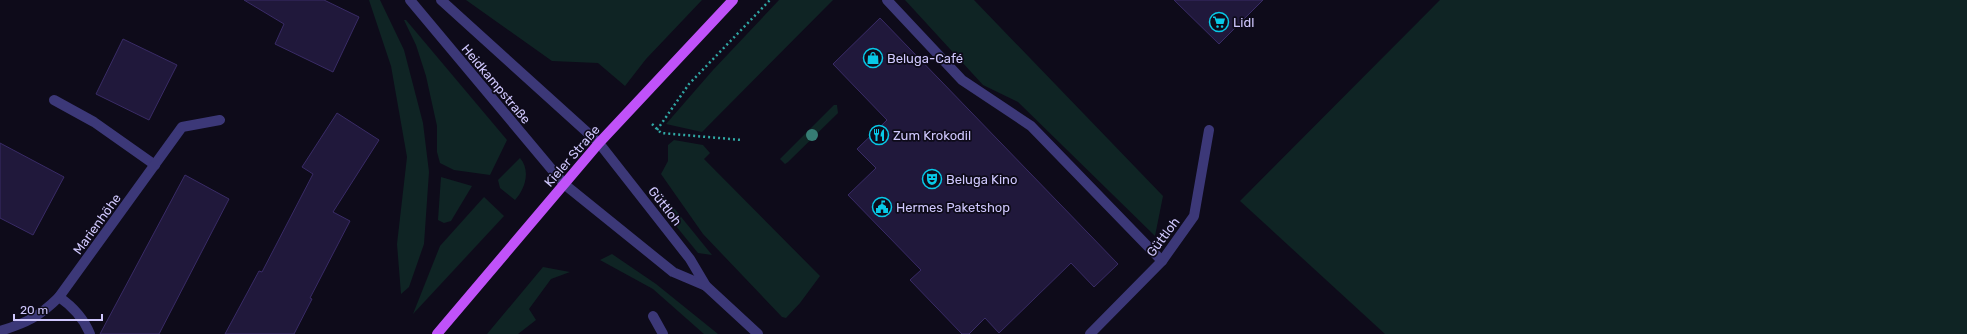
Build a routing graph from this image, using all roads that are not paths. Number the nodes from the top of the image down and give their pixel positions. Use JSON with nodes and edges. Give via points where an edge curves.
{"nodes":[{"id":1,"x":410,"y":0,"type":"edge"},
{"id":2,"x":441,"y":0,"type":"edge"},
{"id":3,"x":733,"y":0,"type":"edge"},
{"id":4,"x":887,"y":0,"type":"edge"},
{"id":5,"x":54,"y":100,"type":"dead end"},
{"id":6,"x":220,"y":120,"type":"dead end"},
{"id":7,"x":1209,"y":130,"type":"dead end"},
{"id":8,"x":599,"y":143,"type":"junction"},
{"id":9,"x":155,"y":166,"type":"junction"},
{"id":10,"x":564,"y":184,"type":"junction"},
{"id":11,"x":1162,"y":261,"type":"junction"},
{"id":12,"x":706,"y":286,"type":"junction"},
{"id":13,"x":59,"y":297,"type":"junction"},
{"id":14,"x":653,"y":316,"type":"dead end"},
{"id":15,"x":0,"y":331,"type":"edge"},
{"id":16,"x":438,"y":333,"type":"edge"},
{"id":17,"x":90,"y":334,"type":"edge"},
{"id":18,"x":663,"y":334,"type":"edge"},
{"id":19,"x":757,"y":334,"type":"edge"},
{"id":20,"x":1090,"y":334,"type":"edge"}],
"edges":[{"from":1,"to":10,"type":"street","name":"Heidkampstraße"},
{"from":2,"to":8,"type":"street","name":"Heidkampstraße"},
{"from":3,"to":8,"type":"main road","name":"Kieler Straße"},
{"from":4,"to":11,"type":"street","via":[[962,80],[1031,126]]},
{"from":5,"to":9,"type":"street","via":[[94,122]]},
{"from":6,"to":9,"type":"street","name":"Marienhöhe","via":[[182,127]]},
{"from":7,"to":11,"type":"street","name":"Güttloh","via":[[1194,216]]},
{"from":8,"to":10,"type":"main road","name":"Kieler Straße"},
{"from":8,"to":12,"type":"street","name":"Güttloh","via":[[690,259]]},
{"from":9,"to":13,"type":"street","name":"Marienhöhe"},
{"from":10,"to":12,"type":"street","name":"Güttloh","via":[[673,272]]},
{"from":10,"to":16,"type":"main road","name":"Kieler Straße"},
{"from":11,"to":20,"type":"street","name":"Güttloh"},
{"from":12,"to":19,"type":"street","name":"Güttloh"},
{"from":13,"to":15,"type":"street","name":"Marienhöhe","via":[[42,314]]},
{"from":13,"to":17,"type":"street","via":[[70,304],[88,327]]},
{"from":14,"to":18,"type":"street"}]}
